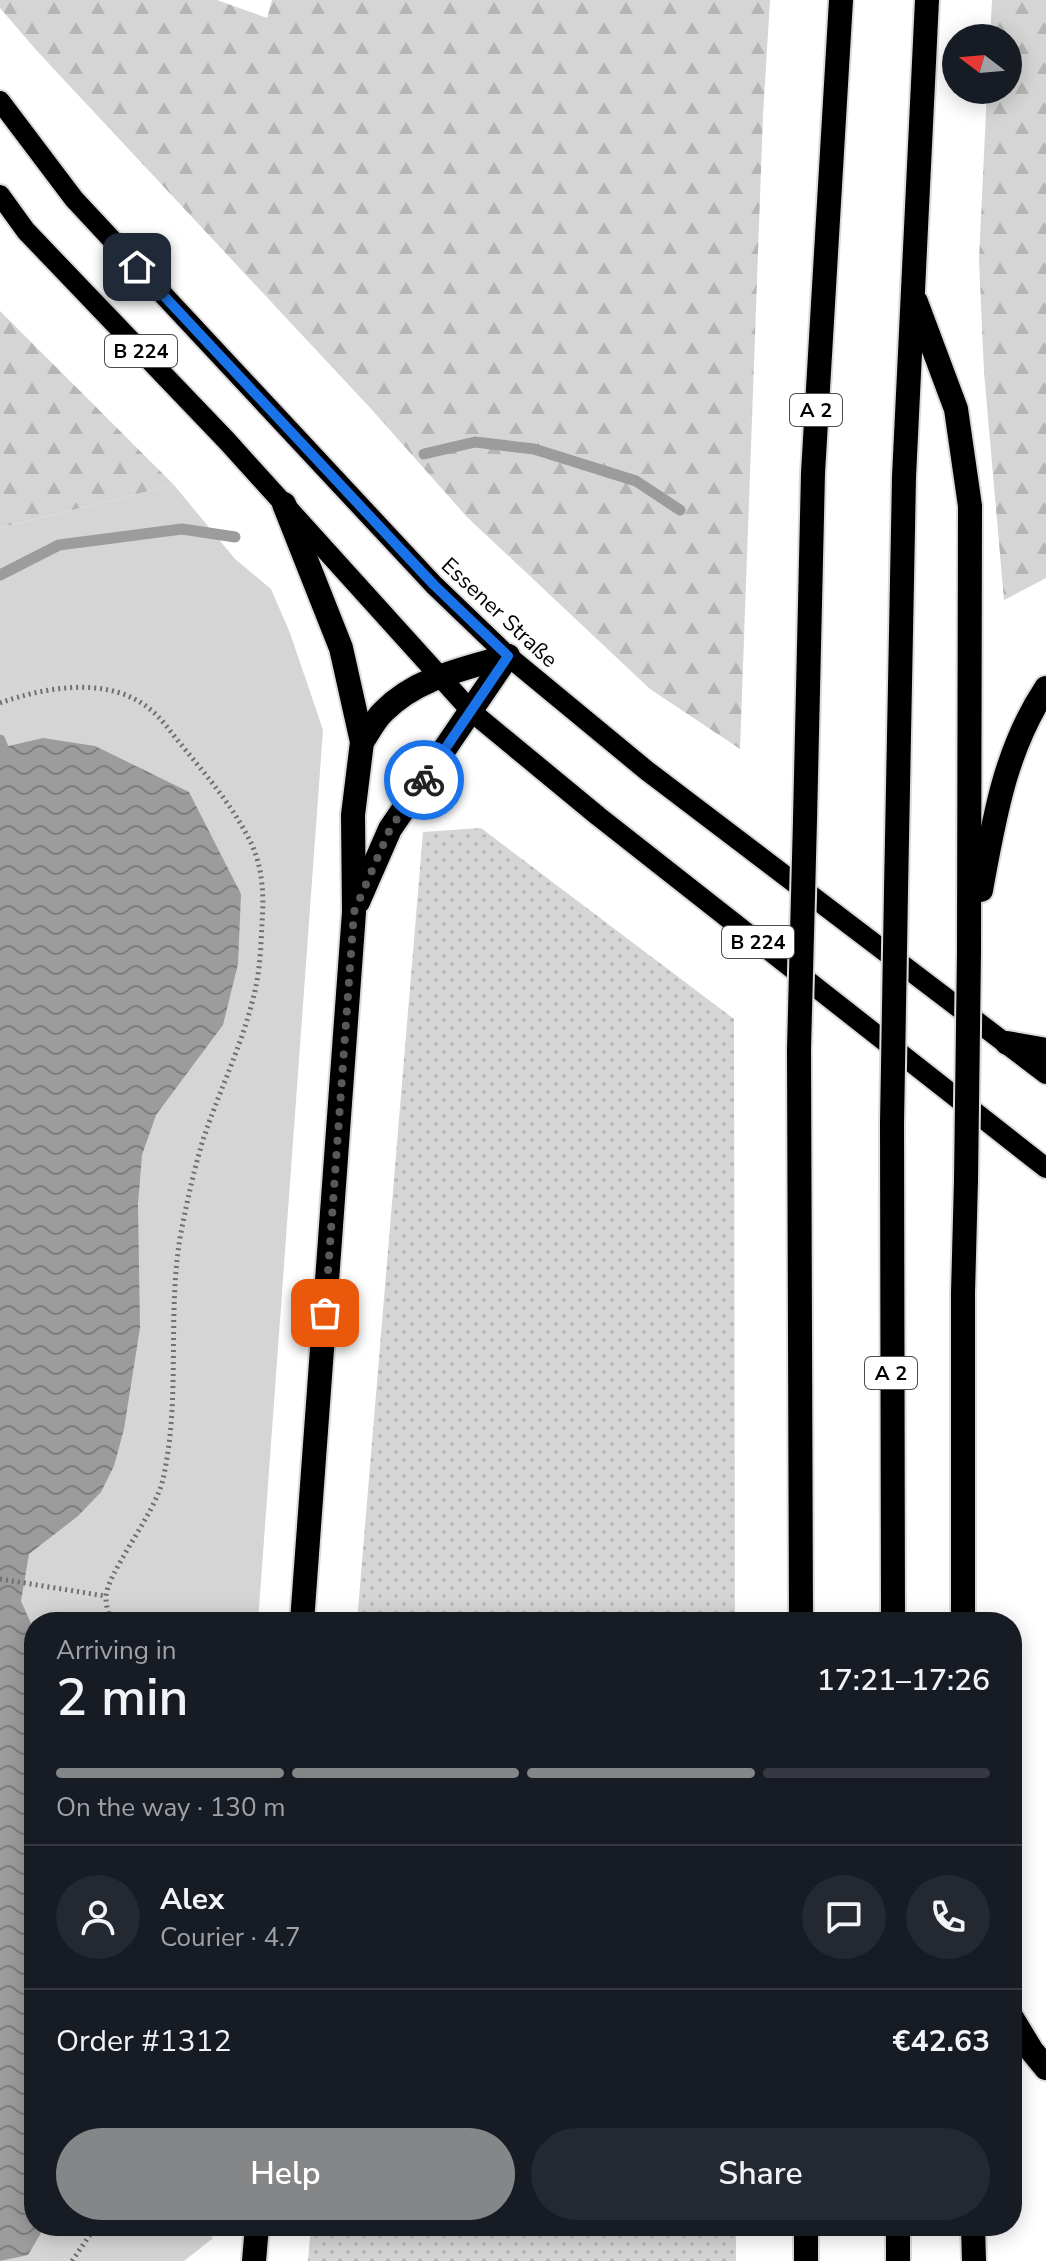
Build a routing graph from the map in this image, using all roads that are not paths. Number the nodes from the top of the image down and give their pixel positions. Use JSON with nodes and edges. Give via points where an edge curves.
{"nodes":[{"id":1,"x":841,"y":0,"type":"edge"},
{"id":2,"x":927,"y":0,"type":"edge"},
{"id":3,"x":0,"y":101,"type":"edge"},
{"id":4,"x":0,"y":195,"type":"edge"},
{"id":5,"x":913,"y":292,"type":"junction"},
{"id":6,"x":284,"y":504,"type":"junction"},
{"id":7,"x":508,"y":656,"type":"junction"},
{"id":8,"x":438,"y":676,"type":"junction"},
{"id":9,"x":1046,"y":688,"type":"edge"},
{"id":10,"x":472,"y":712,"type":"junction"},
{"id":11,"x":362,"y":742,"type":"junction"},
{"id":12,"x":354,"y":912,"type":"junction"},
{"id":13,"x":969,"y":952,"type":"junction"},
{"id":14,"x":1007,"y":1043,"type":"junction"},
{"id":15,"x":1046,"y":1050,"type":"edge"},
{"id":16,"x":1046,"y":1074,"type":"edge"},
{"id":17,"x":1046,"y":1168,"type":"edge"},
{"id":18,"x":303,"y":1612,"type":"edge"},
{"id":19,"x":801,"y":1612,"type":"edge"},
{"id":20,"x":893,"y":1612,"type":"edge"},
{"id":21,"x":963,"y":1612,"type":"edge"},
{"id":22,"x":1022,"y":2034,"type":"edge"},
{"id":23,"x":1046,"y":2068,"type":"edge"},
{"id":24,"x":256,"y":2236,"type":"edge"},
{"id":25,"x":806,"y":2236,"type":"edge"},
{"id":26,"x":898,"y":2236,"type":"edge"},
{"id":27,"x":973,"y":2236,"type":"edge"},
{"id":28,"x":254,"y":2261,"type":"edge"},
{"id":29,"x":806,"y":2261,"type":"edge"},
{"id":30,"x":898,"y":2261,"type":"edge"},
{"id":31,"x":974,"y":2261,"type":"edge"}],
"edges":[{"from":1,"to":19,"type":"highway","number":"A 2","bridge":true,"via":[[813,473],[799,1049]]},
{"from":2,"to":5,"type":"highway","number":"A 2"},
{"from":3,"to":7,"type":"main road","name":"Essener Straße","number":"B 224","via":[[85,211],[434,585]]},
{"from":4,"to":6,"type":"main road","number":"B 224","via":[[26,231]]},
{"from":5,"to":13,"type":"highway","via":[[956,409],[970,506]]},
{"from":5,"to":20,"type":"highway","number":"A 2","bridge":true,"via":[[904,477],[892,1124]]},
{"from":6,"to":8,"type":"main road","number":"B 224"},
{"from":6,"to":11,"type":"highway","via":[[341,648]]},
{"from":7,"to":8,"type":"highway"},
{"from":7,"to":10,"type":"highway"},
{"from":7,"to":14,"type":"main road","name":"Essener Straße","number":"B 224","via":[[646,770]]},
{"from":8,"to":10,"type":"main road","number":"B 224"},
{"from":8,"to":11,"type":"highway","via":[[382,712]]},
{"from":9,"to":13,"type":"highway","via":[[1023,728],[997,802]]},
{"from":10,"to":12,"type":"highway","via":[[390,829]]},
{"from":10,"to":17,"type":"main road","number":"B 224"},
{"from":11,"to":12,"type":"highway","via":[[353,815]]},
{"from":12,"to":18,"type":"highway"},
{"from":13,"to":21,"type":"highway","bridge":true},
{"from":14,"to":15,"type":"highway"},
{"from":14,"to":16,"type":"main road","name":"Essener Straße","number":"B 224"},
{"from":22,"to":23,"type":"highway"},
{"from":24,"to":28,"type":"highway"},
{"from":25,"to":29,"type":"highway"},
{"from":26,"to":30,"type":"highway"},
{"from":27,"to":31,"type":"highway"}]}
